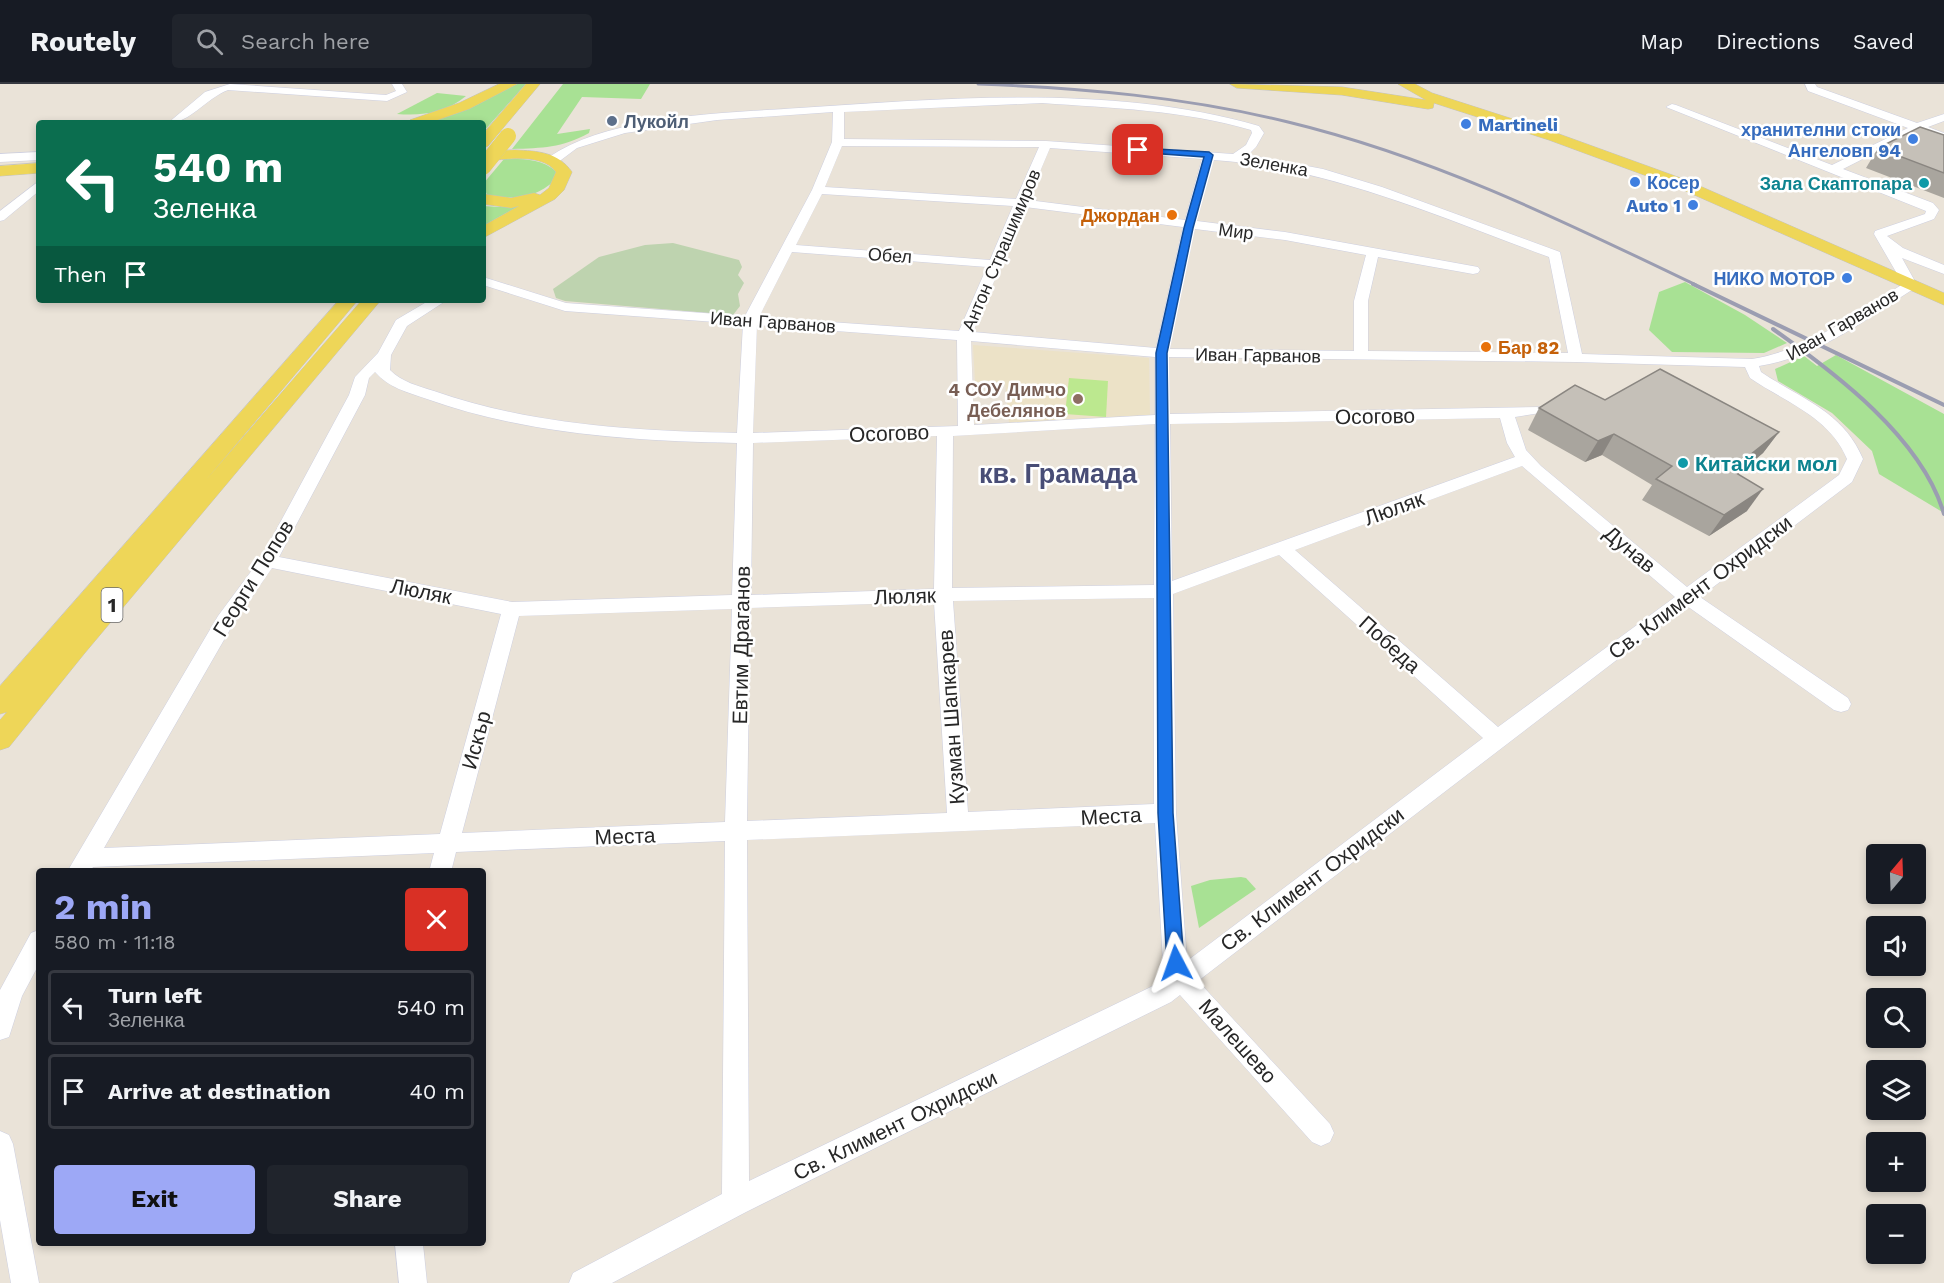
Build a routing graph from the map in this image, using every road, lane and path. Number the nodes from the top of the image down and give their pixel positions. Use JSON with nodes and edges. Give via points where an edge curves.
{"nodes":[{"id":1,"x":397,"y":84,"type":"edge"},
{"id":2,"x":510,"y":84,"type":"edge"},
{"id":3,"x":1237,"y":84,"type":"edge"},
{"id":4,"x":1389,"y":84,"type":"edge"},
{"id":5,"x":1405,"y":84,"type":"edge"},
{"id":6,"x":1797,"y":84,"type":"edge"},
{"id":7,"x":1811,"y":86,"type":"edge"},
{"id":8,"x":539,"y":88,"type":"edge"},
{"id":9,"x":1672,"y":107,"type":"dead end"},
{"id":10,"x":839,"y":108,"type":"junction"},
{"id":11,"x":1450,"y":110,"type":"junction"},
{"id":12,"x":1944,"y":117,"type":"edge"},
{"id":13,"x":178,"y":120,"type":"edge"},
{"id":14,"x":424,"y":120,"type":"edge"},
{"id":15,"x":1918,"y":127,"type":"junction"},
{"id":16,"x":1944,"y":136,"type":"edge"},
{"id":17,"x":1554,"y":137,"type":"junction"},
{"id":18,"x":486,"y":140,"type":"edge"},
{"id":19,"x":838,"y":142,"type":"junction"},
{"id":20,"x":1046,"y":144,"type":"junction"},
{"id":21,"x":1209,"y":155,"type":"junction"},
{"id":22,"x":36,"y":156,"type":"edge"},
{"id":23,"x":486,"y":156,"type":"edge"},
{"id":24,"x":1236,"y":157,"type":"junction"},
{"id":25,"x":0,"y":158,"type":"edge"},
{"id":26,"x":553,"y":160,"type":"junction"},
{"id":27,"x":486,"y":163,"type":"edge"},
{"id":28,"x":36,"y":168,"type":"edge"},
{"id":29,"x":1833,"y":169,"type":"junction"},
{"id":30,"x":0,"y":171,"type":"edge"},
{"id":31,"x":36,"y":177,"type":"edge"},
{"id":32,"x":0,"y":178,"type":"edge"},
{"id":33,"x":562,"y":181,"type":"junction"},
{"id":34,"x":36,"y":187,"type":"edge"},
{"id":35,"x":818,"y":190,"type":"junction"},
{"id":36,"x":486,"y":200,"type":"edge"},
{"id":37,"x":1021,"y":202,"type":"junction"},
{"id":38,"x":0,"y":217,"type":"edge"},
{"id":39,"x":1190,"y":225,"type":"junction"},
{"id":40,"x":486,"y":231,"type":"edge"},
{"id":41,"x":1889,"y":247,"type":"junction"},
{"id":42,"x":787,"y":249,"type":"junction"},
{"id":43,"x":1373,"y":252,"type":"junction"},
{"id":44,"x":993,"y":264,"type":"junction"},
{"id":45,"x":1473,"y":270,"type":"dead end"},
{"id":46,"x":1944,"y":270,"type":"edge"},
{"id":47,"x":486,"y":282,"type":"edge"},
{"id":48,"x":1910,"y":285,"type":"junction"},
{"id":49,"x":1944,"y":300,"type":"edge"},
{"id":50,"x":339,"y":303,"type":"edge"},
{"id":51,"x":346,"y":303,"type":"edge"},
{"id":52,"x":369,"y":303,"type":"edge"},
{"id":53,"x":386,"y":303,"type":"edge"},
{"id":54,"x":435,"y":303,"type":"edge"},
{"id":55,"x":750,"y":320,"type":"junction"},
{"id":56,"x":964,"y":336,"type":"junction"},
{"id":57,"x":1162,"y":353,"type":"junction"},
{"id":58,"x":384,"y":355,"type":"junction"},
{"id":59,"x":1361,"y":356,"type":"junction"},
{"id":60,"x":1576,"y":358,"type":"junction"},
{"id":61,"x":1752,"y":363,"type":"junction"},
{"id":62,"x":393,"y":382,"type":"junction"},
{"id":63,"x":357,"y":395,"type":"junction"},
{"id":64,"x":264,"y":399,"type":"junction"},
{"id":65,"x":288,"y":400,"type":"junction"},
{"id":66,"x":1535,"y":410,"type":"dead end"},
{"id":67,"x":1506,"y":413,"type":"junction"},
{"id":68,"x":1162,"y":419,"type":"junction"},
{"id":69,"x":966,"y":430,"type":"junction"},
{"id":70,"x":945,"y":431,"type":"junction"},
{"id":71,"x":745,"y":438,"type":"junction"},
{"id":72,"x":1523,"y":460,"type":"junction"},
{"id":73,"x":1283,"y":549,"type":"junction"},
{"id":74,"x":268,"y":561,"type":"junction"},
{"id":75,"x":1163,"y":591,"type":"junction"},
{"id":76,"x":943,"y":595,"type":"junction"},
{"id":77,"x":1687,"y":597,"type":"junction"},
{"id":78,"x":742,"y":603,"type":"junction"},
{"id":79,"x":512,"y":609,"type":"junction"},
{"id":80,"x":0,"y":704,"type":"edge"},
{"id":81,"x":1841,"y":704,"type":"dead end"},
{"id":82,"x":0,"y":739,"type":"edge"},
{"id":83,"x":1497,"y":739,"type":"junction"},
{"id":84,"x":1165,"y":813,"type":"junction"},
{"id":85,"x":958,"y":822,"type":"junction"},
{"id":86,"x":736,"y":831,"type":"junction"},
{"id":87,"x":447,"y":843,"type":"junction"},
{"id":88,"x":82,"y":865,"type":"edge"},
{"id":89,"x":441,"y":868,"type":"edge"},
{"id":90,"x":36,"y":946,"type":"edge"},
{"id":91,"x":1181,"y":979,"type":"junction"},
{"id":92,"x":0,"y":1028,"type":"edge"},
{"id":93,"x":1321,"y":1132,"type":"dead end"},
{"id":94,"x":0,"y":1144,"type":"edge"},
{"id":95,"x":736,"y":1202,"type":"junction"},
{"id":96,"x":409,"y":1246,"type":"edge"},
{"id":97,"x":25,"y":1283,"type":"edge"},
{"id":98,"x":413,"y":1283,"type":"edge"},
{"id":99,"x":582,"y":1283,"type":"edge"}],
"edges":[{"from":1,"to":13,"type":"street","via":[[402,92],[387,98],[227,87],[208,94]]},
{"from":2,"to":14,"type":"main road"},
{"from":3,"to":11,"type":"main road","via":[[1342,91]]},
{"from":4,"to":11,"type":"main road","via":[[1414,99]]},
{"from":5,"to":17,"type":"main road","via":[[1427,96]]},
{"from":6,"to":7,"type":"street"},
{"from":7,"to":15,"type":"street"},
{"from":8,"to":18,"type":"main road"},
{"from":8,"to":27,"type":"main road","bridge":true,"via":[[516,128]]},
{"from":9,"to":29,"type":"street"},
{"from":10,"to":19,"type":"street","name":"Евтим Драганов"},
{"from":10,"to":24,"type":"street","via":[[1042,100],[1147,107],[1225,119],[1255,128],[1258,133],[1254,142]]},
{"from":10,"to":26,"type":"street","via":[[717,117],[623,130],[573,146]]},
{"from":11,"to":17,"type":"main road"},
{"from":12,"to":15,"type":"street"},
{"from":15,"to":16,"type":"street"},
{"from":15,"to":29,"type":"street"},
{"from":17,"to":48,"type":"main road","via":[[1680,183]]},
{"from":19,"to":20,"type":"street","name":"Зеленка"},
{"from":19,"to":35,"type":"street","name":"Евтим Драганов"},
{"from":20,"to":21,"type":"street","name":"Зеленка"},
{"from":20,"to":37,"type":"street","name":"Антон Страшимиров"},
{"from":21,"to":24,"type":"street","name":"Зеленка"},
{"from":21,"to":39,"type":"street"},
{"from":22,"to":25,"type":"street"},
{"from":23,"to":26,"type":"main road","via":[[528,155]]},
{"from":24,"to":60,"type":"street","name":"Зеленка","via":[[1327,174],[1555,255]]},
{"from":26,"to":33,"type":"main road","via":[[563,169]]},
{"from":28,"to":30,"type":"main road"},
{"from":29,"to":41,"type":"street","via":[[1933,210],[1930,216],[1880,234]]},
{"from":31,"to":32,"type":"main road"},
{"from":33,"to":36,"type":"main road","via":[[521,202]]},
{"from":33,"to":40,"type":"main road","via":[[549,196]]},
{"from":34,"to":38,"type":"street"},
{"from":35,"to":37,"type":"street","name":"Мир"},
{"from":35,"to":42,"type":"street","name":"Евтим Драганов"},
{"from":37,"to":39,"type":"street","name":"Мир"},
{"from":37,"to":44,"type":"street","name":"Антон Страшимиров"},
{"from":39,"to":43,"type":"street","name":"Мир"},
{"from":39,"to":57,"type":"street"},
{"from":41,"to":46,"type":"street"},
{"from":41,"to":48,"type":"street"},
{"from":42,"to":44,"type":"street","name":"Обел"},
{"from":42,"to":55,"type":"street","name":"Евтим Драганов"},
{"from":43,"to":45,"type":"street","name":"Мир"},
{"from":43,"to":59,"type":"street","via":[[1361,301]]},
{"from":44,"to":56,"type":"street","name":"Антон Страшимиров"},
{"from":47,"to":55,"type":"street","name":"Иван Гарванов","via":[[565,307]]},
{"from":48,"to":49,"type":"main road"},
{"from":48,"to":61,"type":"street","name":"Иван Гарванов","via":[[1803,350],[1769,362]]},
{"from":50,"to":64,"type":"main road"},
{"from":51,"to":64,"type":"main road","number":"1"},
{"from":52,"to":65,"type":"main road","number":"1"},
{"from":53,"to":65,"type":"main road"},
{"from":54,"to":58,"type":"street","name":"Георги Попов","via":[[401,323]]},
{"from":55,"to":56,"type":"street","name":"Иван Гарванов"},
{"from":55,"to":71,"type":"street","name":"Евтим Драганов"},
{"from":56,"to":57,"type":"street","name":"Иван Гарванов"},
{"from":56,"to":69,"type":"street","name":"Антон Страшимиров"},
{"from":57,"to":59,"type":"street","name":"Иван Гарванов"},
{"from":57,"to":68,"type":"street"},
{"from":58,"to":62,"type":"street","via":[[382,371]]},
{"from":58,"to":63,"type":"street","name":"Георги Попов","via":[[362,377]]},
{"from":59,"to":60,"type":"street","name":"Иван Гарванов"},
{"from":60,"to":61,"type":"street","name":"Иван Гарванов"},
{"from":61,"to":77,"type":"street","name":"Св. Климент Охридски","via":[[1755,375],[1846,437],[1855,459],[1846,477]]},
{"from":62,"to":63,"type":"street"},
{"from":62,"to":71,"type":"street","name":"Осогово","via":[[512,418],[650,436]]},
{"from":63,"to":74,"type":"street","name":"Георги Попов"},
{"from":64,"to":80,"type":"main road","number":"1"},
{"from":65,"to":82,"type":"main road","number":"1"},
{"from":66,"to":67,"type":"street","name":"Осогово"},
{"from":67,"to":68,"type":"street","name":"Осогово"},
{"from":67,"to":72,"type":"street","name":"Дунав"},
{"from":68,"to":69,"type":"street","name":"Осогово"},
{"from":68,"to":75,"type":"street"},
{"from":69,"to":70,"type":"street","name":"Осогово"},
{"from":70,"to":71,"type":"street","name":"Осогово"},
{"from":70,"to":76,"type":"street","name":"Кузман Шапкарев"},
{"from":71,"to":78,"type":"street","name":"Евтим Драганов"},
{"from":72,"to":73,"type":"street","name":"Люляк"},
{"from":72,"to":77,"type":"street","name":"Дунав"},
{"from":73,"to":75,"type":"street","name":"Люляк"},
{"from":73,"to":83,"type":"street","name":"Победа"},
{"from":74,"to":79,"type":"street","name":"Люляк"},
{"from":74,"to":88,"type":"street","name":"Георги Попов","via":[[225,621]]},
{"from":75,"to":76,"type":"street","name":"Люляк"},
{"from":75,"to":84,"type":"street"},
{"from":76,"to":78,"type":"street","name":"Люляк"},
{"from":76,"to":85,"type":"street","name":"Кузман Шапкарев"},
{"from":77,"to":81,"type":"street","name":"Дунав"},
{"from":77,"to":83,"type":"street","name":"Св. Климент Охридски"},
{"from":78,"to":79,"type":"street","name":"Люляк"},
{"from":78,"to":86,"type":"street","name":"Евтим Драганов"},
{"from":79,"to":87,"type":"street","name":"Искър"},
{"from":83,"to":91,"type":"street","name":"Св. Климент Охридски"},
{"from":84,"to":85,"type":"street","name":"Места"},
{"from":84,"to":91,"type":"street","via":[[1176,963]]},
{"from":85,"to":86,"type":"street","name":"Места"},
{"from":86,"to":87,"type":"street","name":"Места"},
{"from":86,"to":95,"type":"street","name":"Евтим Драганов"},
{"from":87,"to":88,"type":"street","name":"Места"},
{"from":87,"to":89,"type":"street","name":"Искър"},
{"from":90,"to":92,"type":"street","via":[[10,992]]},
{"from":91,"to":93,"type":"street","name":"Малешево"},
{"from":91,"to":95,"type":"street","name":"Св. Климент Охридски","via":[[1162,994]]},
{"from":94,"to":97,"type":"street"},
{"from":95,"to":99,"type":"street","name":"Св. Климент Охридски"},
{"from":96,"to":98,"type":"street"}]}
